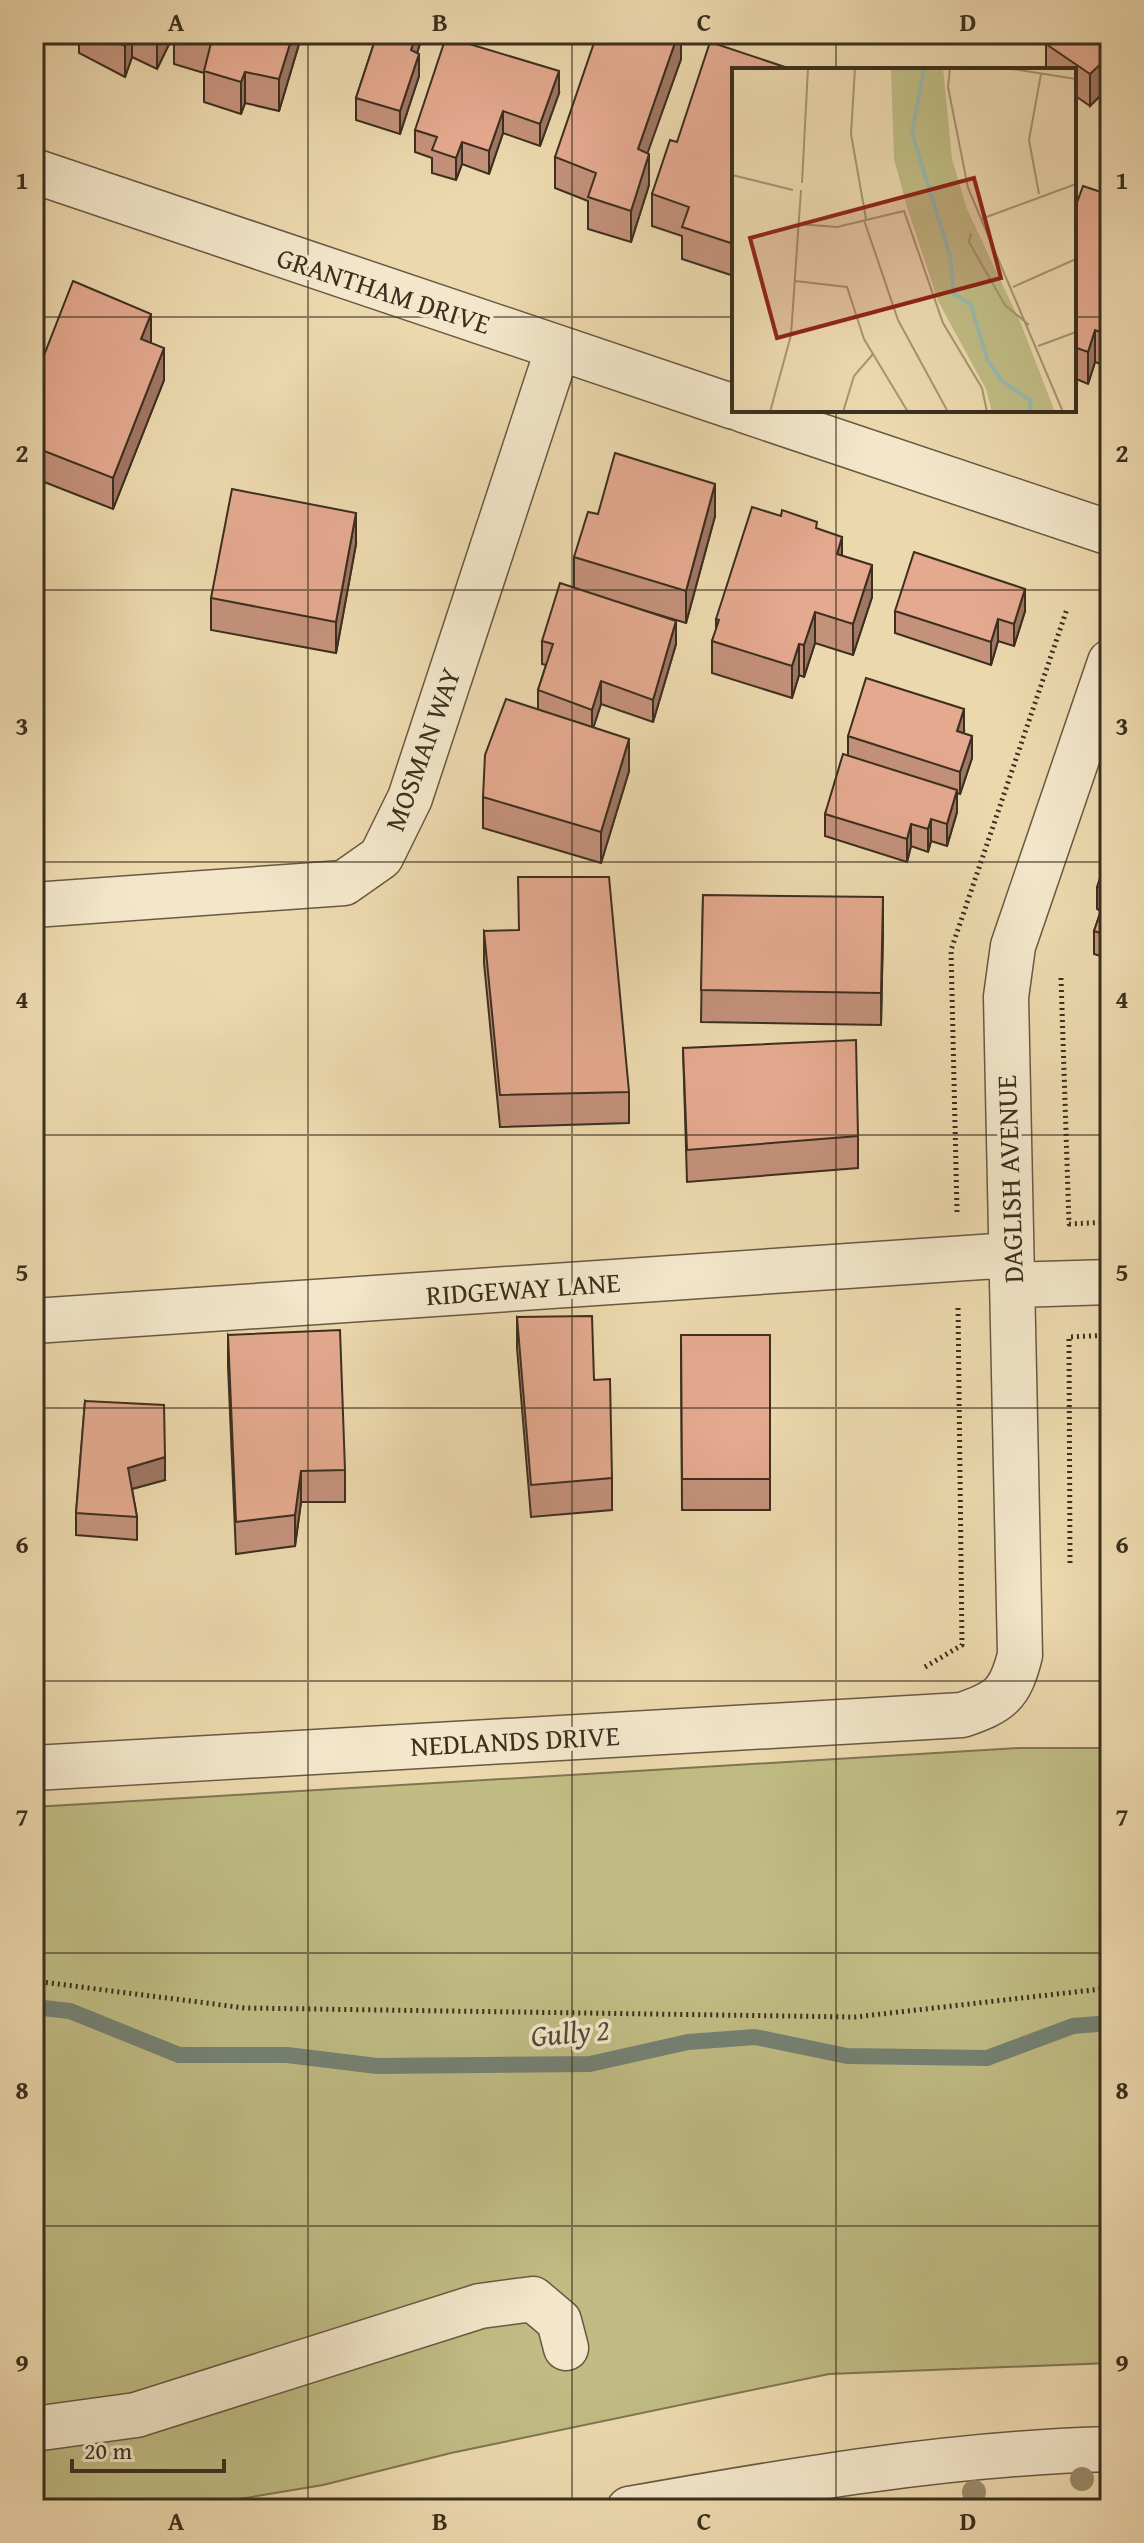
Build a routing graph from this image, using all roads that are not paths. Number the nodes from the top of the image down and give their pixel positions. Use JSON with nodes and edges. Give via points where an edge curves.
{"nodes":[{"id":1,"x":34,"y":171,"type":"edge"},
{"id":2,"x":558,"y":348,"type":"junction"},
{"id":3,"x":732,"y":406,"type":"edge"},
{"id":4,"x":749,"y":412,"type":"edge"},
{"id":5,"x":1110,"y":533,"type":"edge"},
{"id":6,"x":1110,"y":662,"type":"edge"},
{"id":7,"x":34,"y":905,"type":"edge"},
{"id":8,"x":1012,"y":1270,"type":"junction"},
{"id":9,"x":1110,"y":1282,"type":"edge"},
{"id":10,"x":34,"y":1321,"type":"edge"},
{"id":11,"x":995,"y":1704,"type":"joint"},
{"id":12,"x":34,"y":1768,"type":"edge"},
{"id":13,"x":566,"y":2348,"type":"dead end"},
{"id":14,"x":34,"y":2429,"type":"edge"},
{"id":15,"x":1110,"y":2449,"type":"edge"},
{"id":16,"x":690,"y":2504,"type":"edge"},
{"id":17,"x":629,"y":2509,"type":"edge"}],
"edges":[{"from":1,"to":2,"type":"street","name":"GRANTHAM DRIVE"},
{"from":2,"to":3,"type":"street","name":"GRANTHAM DRIVE"},
{"from":2,"to":7,"type":"street","name":"MOSMAN WAY","via":[[410,798],[381,857],[344,883]]},
{"from":4,"to":5,"type":"street"},
{"from":6,"to":8,"type":"street","name":"DAGLISH AVENUE","via":[[1013,946],[1005,1050]]},
{"from":8,"to":9,"type":"street","name":"RIDGEWAY LANE"},
{"from":8,"to":10,"type":"street","name":"RIDGEWAY LANE"},
{"from":8,"to":11,"type":"street","name":"DAGLISH AVENUE","via":[[1020,1655],[1013,1682]]},
{"from":11,"to":12,"type":"street","name":"NEDLANDS DRIVE","via":[[962,1715]]},
{"from":13,"to":14,"type":"street","via":[[559,2321],[533,2299],[480,2306],[136,2415]]},
{"from":15,"to":16,"type":"street","via":[[1020,2454]]},
{"from":16,"to":17,"type":"street"}]}
